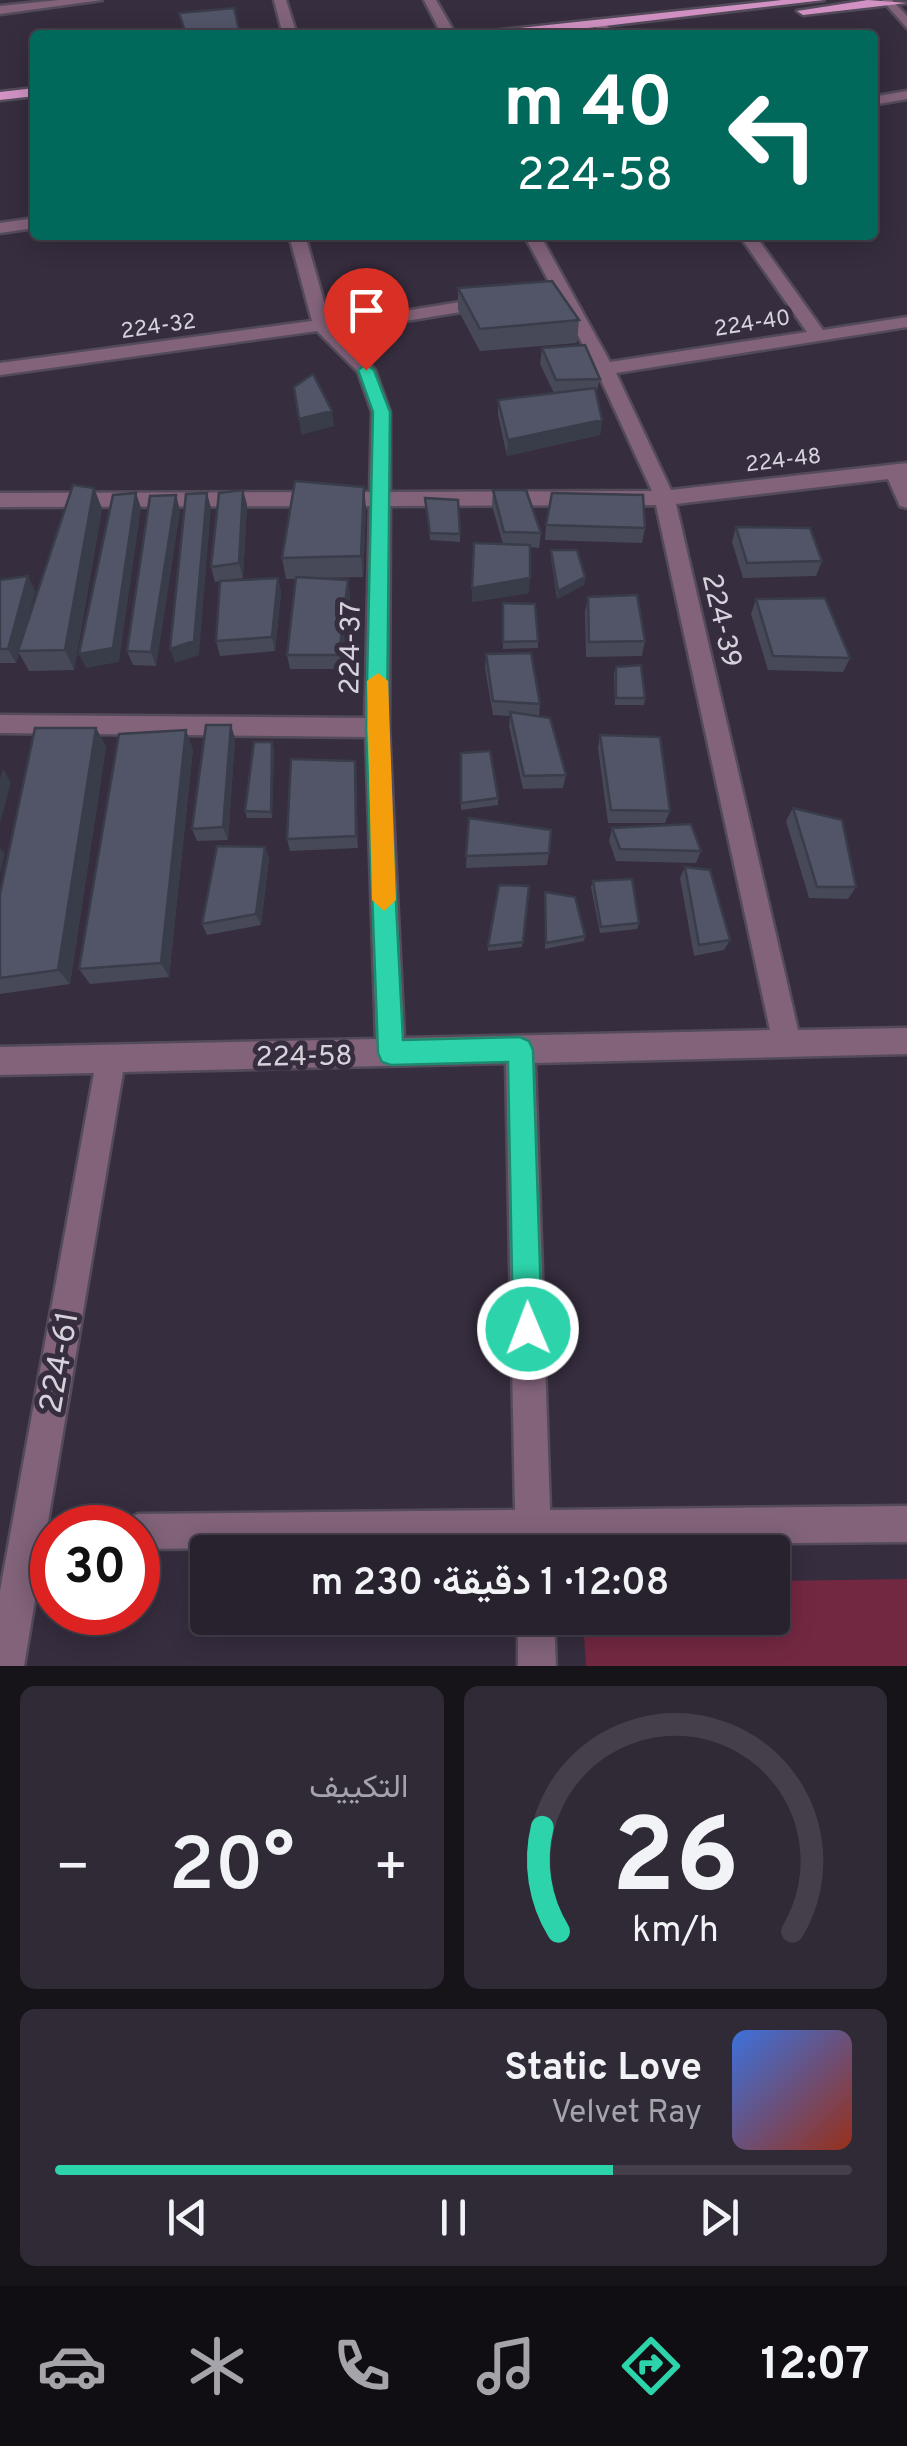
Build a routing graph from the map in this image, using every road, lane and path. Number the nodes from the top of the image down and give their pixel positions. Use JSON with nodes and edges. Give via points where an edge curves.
{"nodes":[{"id":1,"x":96,"y":0,"type":"edge"},
{"id":2,"x":280,"y":0,"type":"edge"},
{"id":3,"x":430,"y":0,"type":"edge"},
{"id":4,"x":818,"y":0,"type":"edge"},
{"id":5,"x":902,"y":0,"type":"edge"},
{"id":6,"x":887,"y":2,"type":"edge"},
{"id":7,"x":33,"y":4,"type":"edge"},
{"id":8,"x":0,"y":10,"type":"edge"},
{"id":9,"x":907,"y":24,"type":"edge"},
{"id":10,"x":289,"y":30,"type":"edge"},
{"id":11,"x":446,"y":30,"type":"edge"},
{"id":12,"x":603,"y":30,"type":"edge"},
{"id":13,"x":30,"y":93,"type":"edge"},
{"id":14,"x":0,"y":96,"type":"edge"},
{"id":15,"x":907,"y":96,"type":"edge"},
{"id":16,"x":878,"y":99,"type":"edge"},
{"id":17,"x":30,"y":104,"type":"edge"},
{"id":18,"x":0,"y":107,"type":"edge"},
{"id":19,"x":30,"y":224,"type":"edge"},
{"id":20,"x":0,"y":228,"type":"edge"},
{"id":21,"x":299,"y":240,"type":"edge"},
{"id":22,"x":534,"y":240,"type":"edge"},
{"id":23,"x":751,"y":240,"type":"edge"},
{"id":24,"x":501,"y":300,"type":"edge"},
{"id":25,"x":907,"y":322,"type":"edge"},
{"id":26,"x":323,"y":327,"type":"junction"},
{"id":27,"x":817,"y":334,"type":"junction"},
{"id":28,"x":0,"y":369,"type":"edge"},
{"id":29,"x":605,"y":370,"type":"junction"},
{"id":30,"x":901,"y":470,"type":"edge"},
{"id":31,"x":665,"y":498,"type":"junction"},
{"id":32,"x":0,"y":500,"type":"edge"},
{"id":33,"x":382,"y":500,"type":"junction"},
{"id":34,"x":907,"y":502,"type":"edge"},
{"id":35,"x":0,"y":724,"type":"edge"},
{"id":36,"x":377,"y":728,"type":"junction"},
{"id":37,"x":907,"y":1041,"type":"edge"},
{"id":38,"x":787,"y":1044,"type":"junction"},
{"id":39,"x":520,"y":1050,"type":"junction"},
{"id":40,"x":391,"y":1053,"type":"junction"},
{"id":41,"x":111,"y":1059,"type":"junction"},
{"id":42,"x":0,"y":1061,"type":"edge"},
{"id":43,"x":44,"y":1505,"type":"edge"},
{"id":44,"x":907,"y":1524,"type":"edge"},
{"id":45,"x":160,"y":1532,"type":"edge"},
{"id":46,"x":286,"y":1535,"type":"edge"},
{"id":47,"x":534,"y":1535,"type":"edge"},
{"id":48,"x":651,"y":1535,"type":"edge"},
{"id":49,"x":30,"y":1571,"type":"edge"},
{"id":50,"x":536,"y":1635,"type":"edge"},
{"id":51,"x":4,"y":1666,"type":"edge"},
{"id":52,"x":537,"y":1666,"type":"edge"}],
"edges":[{"from":1,"to":7,"type":"street"},
{"from":2,"to":10,"type":"street"},
{"from":3,"to":11,"type":"street"},
{"from":4,"to":12,"type":"main road"},
{"from":5,"to":6,"type":"main road"},
{"from":6,"to":9,"type":"street"},
{"from":6,"to":12,"type":"main road"},
{"from":7,"to":8,"type":"street"},
{"from":13,"to":14,"type":"main road"},
{"from":15,"to":16,"type":"street"},
{"from":17,"to":18,"type":"main road"},
{"from":19,"to":20,"type":"street"},
{"from":21,"to":26,"type":"street"},
{"from":22,"to":29,"type":"street","name":"224-39","via":[[550,292]]},
{"from":23,"to":27,"type":"street"},
{"from":24,"to":26,"type":"street","name":"224-32"},
{"from":25,"to":27,"type":"street","name":"224-40"},
{"from":26,"to":28,"type":"street","name":"224-32"},
{"from":26,"to":33,"type":"street","name":"224-37","via":[[366,370],[381,412]]},
{"from":27,"to":29,"type":"street","name":"224-40"},
{"from":29,"to":31,"type":"street","name":"224-39"},
{"from":30,"to":31,"type":"street","name":"224-48"},
{"from":30,"to":34,"type":"street"},
{"from":31,"to":33,"type":"street","name":"224-48"},
{"from":31,"to":38,"type":"street","name":"224-39"},
{"from":32,"to":33,"type":"street","name":"224-48"},
{"from":33,"to":36,"type":"street","name":"224-37"},
{"from":35,"to":36,"type":"street"},
{"from":36,"to":40,"type":"street","name":"224-37"},
{"from":37,"to":38,"type":"street","name":"224-58"},
{"from":38,"to":39,"type":"street","name":"224-58"},
{"from":39,"to":40,"type":"street","name":"224-58"},
{"from":39,"to":47,"type":"street"},
{"from":40,"to":41,"type":"street","name":"224-58"},
{"from":41,"to":42,"type":"street","name":"224-58"},
{"from":41,"to":43,"type":"street","name":"224-61"},
{"from":44,"to":48,"type":"street"},
{"from":45,"to":46,"type":"street"},
{"from":49,"to":51,"type":"street","name":"224-61"},
{"from":50,"to":52,"type":"street"}]}
